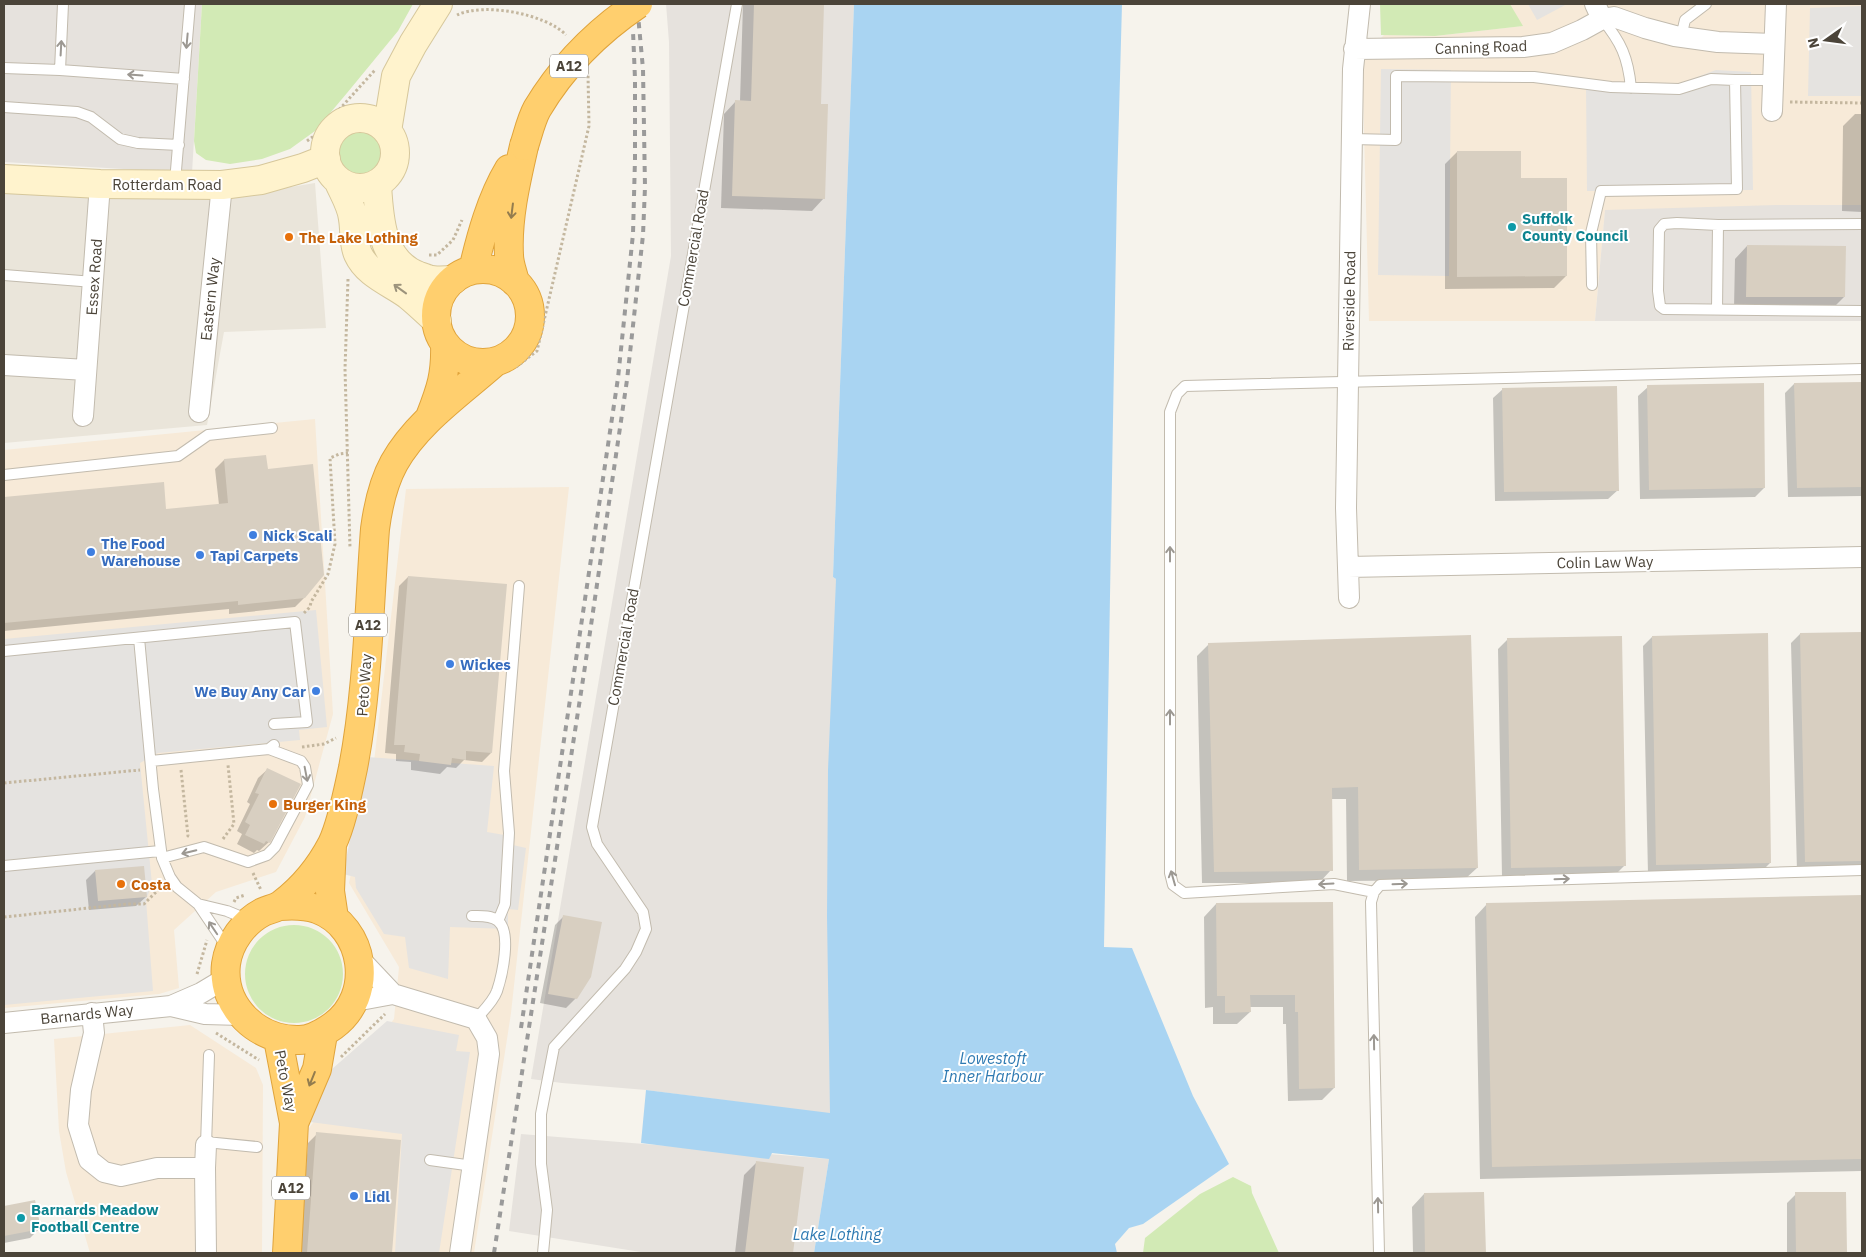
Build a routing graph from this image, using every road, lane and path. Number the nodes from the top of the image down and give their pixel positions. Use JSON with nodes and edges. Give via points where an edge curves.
{"nodes":[{"id":1,"x":63,"y":4,"type":"edge"},
{"id":2,"x":190,"y":4,"type":"edge"},
{"id":3,"x":438,"y":4,"type":"edge"},
{"id":4,"x":638,"y":4,"type":"edge"},
{"id":5,"x":737,"y":4,"type":"edge"},
{"id":6,"x":1360,"y":4,"type":"edge"},
{"id":7,"x":1706,"y":4,"type":"edge"},
{"id":8,"x":1776,"y":4,"type":"edge"},
{"id":9,"x":1598,"y":11,"type":"edge"},
{"id":10,"x":1681,"y":36,"type":"junction"},
{"id":11,"x":1774,"y":44,"type":"junction"},
{"id":12,"x":1354,"y":49,"type":"junction"},
{"id":13,"x":4,"y":68,"type":"edge"},
{"id":14,"x":60,"y":70,"type":"junction"},
{"id":15,"x":387,"y":71,"type":"junction"},
{"id":16,"x":184,"y":79,"type":"junction"},
{"id":17,"x":1735,"y":80,"type":"junction"},
{"id":18,"x":1773,"y":80,"type":"junction"},
{"id":19,"x":1631,"y":88,"type":"junction"},
{"id":20,"x":1862,"y":103,"type":"edge"},
{"id":21,"x":4,"y":107,"type":"edge"},
{"id":22,"x":1772,"y":107,"type":"joint"},
{"id":23,"x":345,"y":122,"type":"junction"},
{"id":24,"x":387,"y":131,"type":"junction"},
{"id":25,"x":1352,"y":138,"type":"junction"},
{"id":26,"x":179,"y":146,"type":"junction"},
{"id":27,"x":524,"y":146,"type":"junction"},
{"id":28,"x":322,"y":169,"type":"junction"},
{"id":29,"x":4,"y":179,"type":"edge"},
{"id":30,"x":100,"y":184,"type":"junction"},
{"id":31,"x":377,"y":184,"type":"junction"},
{"id":32,"x":222,"y":185,"type":"junction"},
{"id":33,"x":175,"y":186,"type":"junction"},
{"id":34,"x":1862,"y":224,"type":"edge"},
{"id":35,"x":1718,"y":225,"type":"junction"},
{"id":36,"x":348,"y":274,"type":"dead end"},
{"id":37,"x":4,"y":275,"type":"edge"},
{"id":38,"x":463,"y":275,"type":"junction"},
{"id":39,"x":94,"y":282,"type":"junction"},
{"id":40,"x":515,"y":282,"type":"junction"},
{"id":41,"x":1592,"y":285,"type":"dead end"},
{"id":42,"x":1717,"y":309,"type":"junction"},
{"id":43,"x":1862,"y":311,"type":"edge"},
{"id":44,"x":441,"y":332,"type":"junction"},
{"id":45,"x":494,"y":362,"type":"junction"},
{"id":46,"x":4,"y":365,"type":"edge"},
{"id":47,"x":1862,"y":369,"type":"edge"},
{"id":48,"x":86,"y":370,"type":"junction"},
{"id":49,"x":1348,"y":382,"type":"junction"},
{"id":50,"x":199,"y":412,"type":"dead end"},
{"id":51,"x":83,"y":416,"type":"dead end"},
{"id":52,"x":430,"y":418,"type":"junction"},
{"id":53,"x":272,"y":428,"type":"dead end"},
{"id":54,"x":348,"y":453,"type":"junction"},
{"id":55,"x":4,"y":475,"type":"edge"},
{"id":56,"x":350,"y":551,"type":"dead end"},
{"id":57,"x":1862,"y":557,"type":"edge"},
{"id":58,"x":1348,"y":567,"type":"junction"},
{"id":59,"x":519,"y":586,"type":"dead end"},
{"id":60,"x":1349,"y":598,"type":"dead end"},
{"id":61,"x":311,"y":602,"type":"dead end"},
{"id":62,"x":139,"y":638,"type":"junction"},
{"id":63,"x":4,"y":650,"type":"edge"},
{"id":64,"x":274,"y":724,"type":"dead end"},
{"id":65,"x":342,"y":735,"type":"dead end"},
{"id":66,"x":324,"y":744,"type":"dead end"},
{"id":67,"x":151,"y":761,"type":"junction"},
{"id":68,"x":228,"y":762,"type":"dead end"},
{"id":69,"x":181,"y":767,"type":"dead end"},
{"id":70,"x":332,"y":843,"type":"junction"},
{"id":71,"x":197,"y":850,"type":"junction"},
{"id":72,"x":214,"y":850,"type":"junction"},
{"id":73,"x":161,"y":854,"type":"junction"},
{"id":74,"x":4,"y":866,"type":"edge"},
{"id":75,"x":1862,"y":870,"type":"edge"},
{"id":76,"x":170,"y":877,"type":"junction"},
{"id":77,"x":1374,"y":892,"type":"junction"},
{"id":78,"x":274,"y":898,"type":"junction"},
{"id":79,"x":198,"y":904,"type":"junction"},
{"id":80,"x":239,"y":915,"type":"junction"},
{"id":81,"x":472,"y":916,"type":"dead end"},
{"id":82,"x":4,"y":917,"type":"edge"},
{"id":83,"x":334,"y":918,"type":"junction"},
{"id":84,"x":498,"y":921,"type":"junction"},
{"id":85,"x":222,"y":941,"type":"junction"},
{"id":86,"x":360,"y":959,"type":"junction"},
{"id":87,"x":226,"y":978,"type":"junction"},
{"id":88,"x":201,"y":993,"type":"junction"},
{"id":89,"x":394,"y":994,"type":"junction"},
{"id":90,"x":355,"y":1001,"type":"junction"},
{"id":91,"x":171,"y":1006,"type":"junction"},
{"id":92,"x":92,"y":1013,"type":"junction"},
{"id":93,"x":205,"y":1014,"type":"junction"},
{"id":94,"x":241,"y":1015,"type":"junction"},
{"id":95,"x":476,"y":1019,"type":"junction"},
{"id":96,"x":4,"y":1023,"type":"edge"},
{"id":97,"x":323,"y":1034,"type":"junction"},
{"id":98,"x":278,"y":1038,"type":"junction"},
{"id":99,"x":209,"y":1054,"type":"dead end"},
{"id":100,"x":264,"y":1062,"type":"dead end"},
{"id":101,"x":316,"y":1069,"type":"junction"},
{"id":102,"x":294,"y":1123,"type":"junction"},
{"id":103,"x":206,"y":1144,"type":"junction"},
{"id":104,"x":257,"y":1147,"type":"dead end"},
{"id":105,"x":430,"y":1160,"type":"dead end"},
{"id":106,"x":473,"y":1166,"type":"junction"},
{"id":107,"x":205,"y":1168,"type":"junction"},
{"id":108,"x":544,"y":1250,"type":"edge"},
{"id":109,"x":206,"y":1253,"type":"edge"},
{"id":110,"x":287,"y":1253,"type":"edge"},
{"id":111,"x":460,"y":1253,"type":"edge"},
{"id":112,"x":1379,"y":1253,"type":"edge"}],
"edges":[{"from":14,"to":1,"type":"lane","one_way":true},
{"from":2,"to":16,"type":"lane","one_way":true},
{"from":3,"to":15,"type":"street","via":[[413,44]]},
{"from":4,"to":27,"type":"highway","number":"A12","bridge":true,"via":[[617,18],[581,52],[554,84],[536,111]]},
{"from":5,"to":108,"type":"lane","name":"Commercial Road","via":[[592,827],[597,844],[643,912],[646,929],[625,969],[554,1047],[541,1114],[541,1164],[547,1210]]},
{"from":6,"to":12,"type":"street","name":"Riverside Road"},
{"from":7,"to":10,"type":"lane","via":[[1685,20]]},
{"from":8,"to":11,"type":"street"},
{"from":9,"to":10,"type":"street","via":[[1645,28]]},
{"from":9,"to":12,"type":"street","name":"Canning Road","via":[[1582,30],[1552,43],[1523,47]]},
{"from":9,"to":19,"type":"lane","via":[[1624,52]]},
{"from":10,"to":11,"type":"street","via":[[1718,42]]},
{"from":11,"to":18,"type":"street"},
{"from":12,"to":25,"type":"street","name":"Riverside Road"},
{"from":13,"to":14,"type":"lane"},
{"from":16,"to":14,"type":"lane","one_way":true},
{"from":15,"to":23,"type":"street"},
{"from":15,"to":24,"type":"street"},
{"from":15,"to":28,"type":"path","via":[[297,149]]},
{"from":16,"to":26,"type":"lane"},
{"from":17,"to":18,"type":"lane"},
{"from":17,"to":19,"type":"lane","via":[[1711,79],[1679,89]]},
{"from":17,"to":41,"type":"lane","via":[[1737,189],[1601,191],[1591,233]]},
{"from":18,"to":22,"type":"street"},
{"from":19,"to":25,"type":"lane","via":[[1534,77],[1396,76],[1396,140]]},
{"from":20,"to":22,"type":"path"},
{"from":21,"to":26,"type":"lane","via":[[77,112],[90,117],[120,139]]},
{"from":23,"to":24,"type":"street","via":[[368,119]]},
{"from":23,"to":28,"type":"street","via":[[330,137]]},
{"from":24,"to":31,"type":"street","via":[[393,142],[393,166]]},
{"from":25,"to":49,"type":"street","name":"Riverside Road"},
{"from":26,"to":33,"type":"lane"},
{"from":27,"to":38,"type":"highway","number":"A12","via":[[504,178]]},
{"from":27,"to":40,"type":"highway","number":"A12","one_way":true,"via":[[509,234],[509,257]]},
{"from":28,"to":31,"type":"street","via":[[350,187],[364,188]]},
{"from":28,"to":32,"type":"street","name":"Rotterdam Road"},
{"from":44,"to":28,"type":"street","one_way":true,"via":[[409,296],[366,266],[354,242],[353,217]]},
{"from":29,"to":30,"type":"street","name":"Rotterdam Road"},
{"from":30,"to":33,"type":"street","name":"Rotterdam Road"},
{"from":30,"to":39,"type":"street","name":"Essex Road"},
{"from":31,"to":38,"type":"street","via":[[382,232],[398,262],[410,272],[432,280]]},
{"from":32,"to":33,"type":"street","name":"Rotterdam Road"},
{"from":32,"to":50,"type":"street","name":"Eastern Way"},
{"from":34,"to":35,"type":"lane"},
{"from":35,"to":42,"type":"lane"},
{"from":35,"to":42,"type":"lane","via":[[1664,224],[1659,230],[1658,291],[1660,306],[1664,308]]},
{"from":36,"to":54,"type":"path","via":[[345,369]]},
{"from":37,"to":39,"type":"lane"},
{"from":38,"to":40,"type":"highway","via":[[488,270],[503,273]]},
{"from":38,"to":44,"type":"highway","via":[[443,292],[437,306]]},
{"from":39,"to":48,"type":"street","name":"Essex Road"},
{"from":40,"to":45,"type":"highway","via":[[524,293],[530,321],[519,348]]},
{"from":42,"to":43,"type":"lane"},
{"from":44,"to":45,"type":"highway","via":[[454,354],[480,364]]},
{"from":44,"to":52,"type":"highway","name":"Peto Way","number":"A12","via":[[446,363]]},
{"from":45,"to":52,"type":"highway","name":"Peto Way","number":"A12"},
{"from":46,"to":48,"type":"street"},
{"from":47,"to":49,"type":"lane"},
{"from":48,"to":51,"type":"street","name":"Essex Road"},
{"from":49,"to":58,"type":"street","name":"Riverside Road"},
{"from":77,"to":49,"type":"lane","one_way":true,"via":[[1334,884],[1184,893],[1173,885],[1170,874],[1170,412],[1177,394],[1185,386]]},
{"from":52,"to":70,"type":"highway","name":"Peto Way","number":"A12","via":[[394,463],[378,507],[361,726],[348,794]]},
{"from":53,"to":55,"type":"lane","via":[[208,435],[178,456]]},
{"from":54,"to":56,"type":"path"},
{"from":54,"to":61,"type":"path","via":[[330,458],[334,544],[328,574]]},
{"from":57,"to":58,"type":"street","name":"Colin Law Way"},
{"from":58,"to":60,"type":"street","name":"Riverside Road"},
{"from":59,"to":84,"type":"lane","via":[[504,771],[509,833],[505,904]]},
{"from":62,"to":63,"type":"lane"},
{"from":62,"to":64,"type":"lane","via":[[295,622],[307,722]]},
{"from":62,"to":67,"type":"lane"},
{"from":65,"to":66,"type":"path"},
{"from":67,"to":72,"type":"lane","one_way":true,"via":[[272,746],[301,761],[308,785],[267,856],[248,862]]},
{"from":67,"to":73,"type":"lane"},
{"from":68,"to":72,"type":"path","via":[[234,824]]},
{"from":69,"to":71,"type":"path","via":[[188,836],[195,839]]},
{"from":70,"to":78,"type":"highway","name":"Peto Way","number":"A12","via":[[306,884]]},
{"from":70,"to":83,"type":"highway","name":"Peto Way","number":"A12","via":[[330,891]]},
{"from":71,"to":72,"type":"lane","via":[[204,847]]},
{"from":71,"to":73,"type":"lane","one_way":true},
{"from":73,"to":74,"type":"lane"},
{"from":73,"to":76,"type":"lane"},
{"from":77,"to":75,"type":"lane","one_way":true,"via":[[1380,885]]},
{"from":76,"to":79,"type":"lane"},
{"from":76,"to":82,"type":"path","via":[[144,904]]},
{"from":112,"to":77,"type":"lane","one_way":true,"via":[[1371,902]]},
{"from":78,"to":80,"type":"highway","via":[[264,911]]},
{"from":78,"to":80,"type":"path","via":[[236,898]]},
{"from":78,"to":83,"type":"highway","via":[[317,909]]},
{"from":79,"to":80,"type":"lane"},
{"from":85,"to":79,"type":"lane","one_way":true},
{"from":80,"to":85,"type":"highway","via":[[238,934]]},
{"from":81,"to":84,"type":"lane","via":[[489,916]]},
{"from":83,"to":86,"type":"highway","via":[[346,930]]},
{"from":84,"to":95,"type":"lane","via":[[504,930],[506,947],[496,992]]},
{"from":85,"to":87,"type":"highway"},
{"from":85,"to":88,"type":"path","via":[[206,941],[195,980]]},
{"from":86,"to":89,"type":"street"},
{"from":86,"to":90,"type":"highway","via":[[360,981]]},
{"from":87,"to":88,"type":"street","name":"Barnards Way"},
{"from":87,"to":94,"type":"highway","via":[[231,998]]},
{"from":88,"to":91,"type":"street","name":"Barnards Way"},
{"from":89,"to":90,"type":"street"},
{"from":89,"to":95,"type":"street"},
{"from":89,"to":101,"type":"path","via":[[384,1016],[329,1068]]},
{"from":90,"to":97,"type":"highway","via":[[342,1020]]},
{"from":91,"to":92,"type":"street","name":"Barnards Way"},
{"from":91,"to":93,"type":"street","name":"Barnards Way"},
{"from":92,"to":96,"type":"street","name":"Barnards Way"},
{"from":92,"to":107,"type":"street","via":[[94,1033],[81,1090],[78,1125],[89,1160],[104,1172],[120,1176],[158,1168]]},
{"from":93,"to":94,"type":"street","name":"Barnards Way"},
{"from":93,"to":100,"type":"path","via":[[206,1028]]},
{"from":94,"to":98,"type":"highway","via":[[258,1030]]},
{"from":95,"to":106,"type":"street","via":[[487,1038],[489,1054]]},
{"from":97,"to":98,"type":"highway","via":[[301,1040]]},
{"from":97,"to":101,"type":"highway","name":"Peto Way","number":"A12"},
{"from":98,"to":102,"type":"highway","name":"Peto Way","number":"A12"},
{"from":99,"to":103,"type":"lane"},
{"from":101,"to":102,"type":"highway","name":"Peto Way","number":"A12","one_way":true},
{"from":102,"to":110,"type":"highway","name":"Peto Way","number":"A12"},
{"from":103,"to":104,"type":"lane"},
{"from":103,"to":107,"type":"street"},
{"from":105,"to":106,"type":"lane"},
{"from":106,"to":111,"type":"street"},
{"from":107,"to":109,"type":"street"}]}
